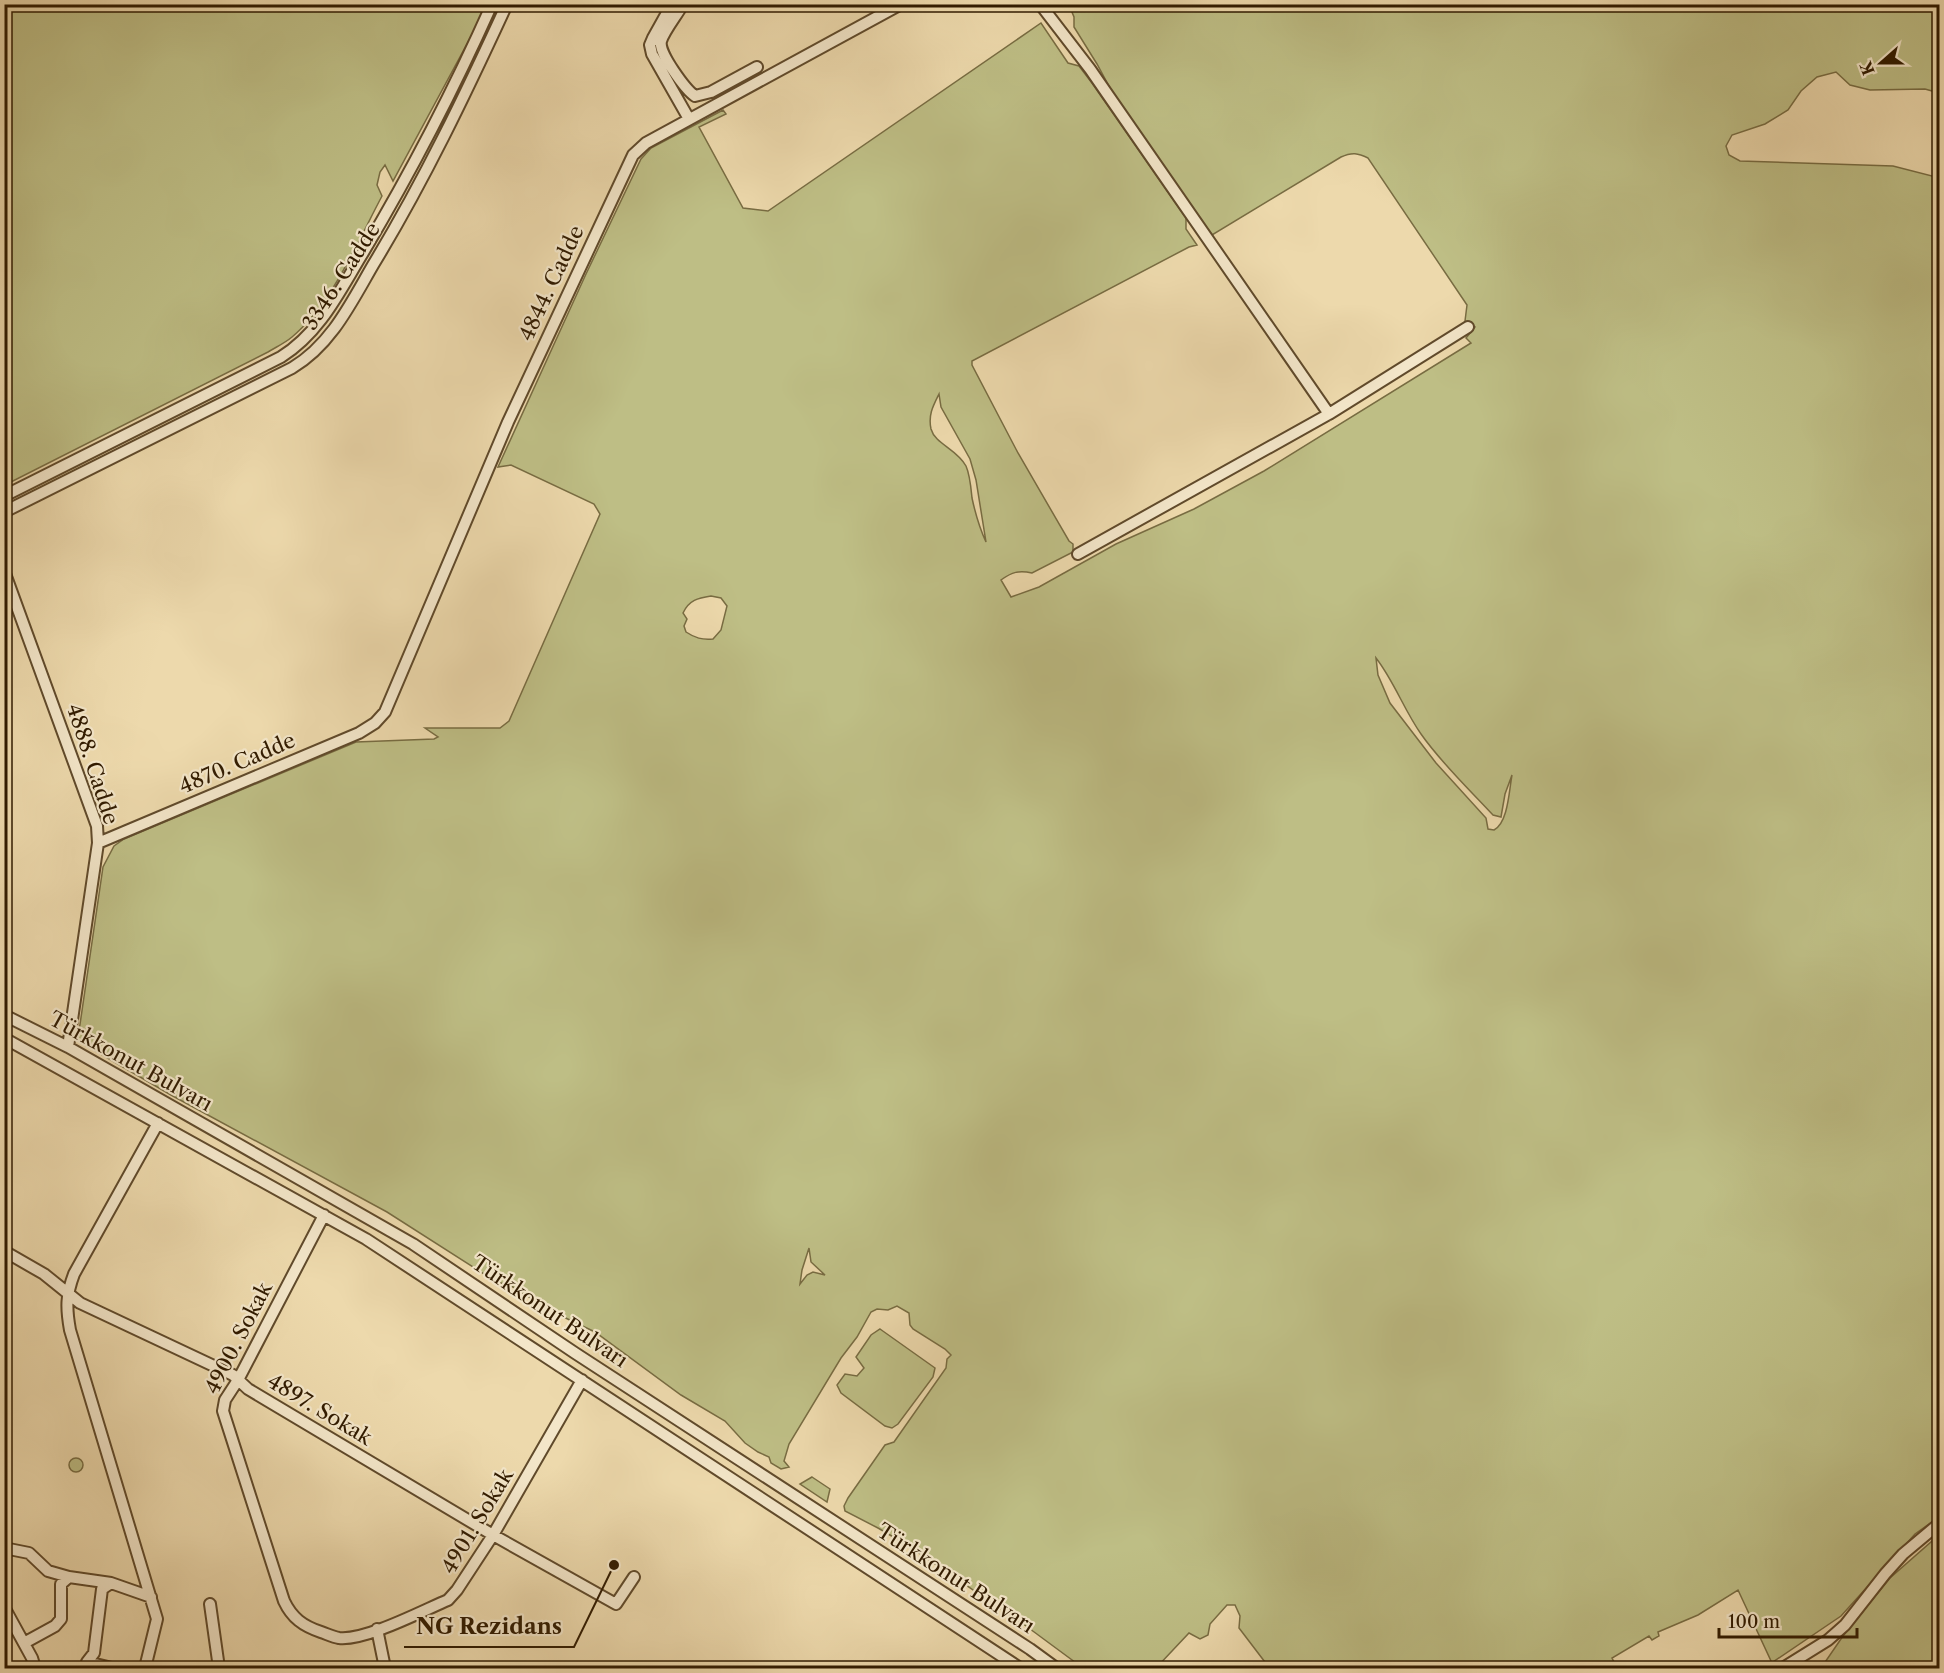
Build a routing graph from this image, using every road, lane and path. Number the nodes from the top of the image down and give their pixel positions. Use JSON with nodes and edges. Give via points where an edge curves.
{"nodes":[{"id":1,"x":492,"y":4,"type":"edge"},
{"id":2,"x":507,"y":4,"type":"edge"},
{"id":3,"x":672,"y":4,"type":"edge"},
{"id":4,"x":683,"y":4,"type":"edge"},
{"id":5,"x":902,"y":4,"type":"edge"},
{"id":6,"x":1040,"y":4,"type":"edge"},
{"id":7,"x":757,"y":67,"type":"dead end"},
{"id":8,"x":689,"y":119,"type":"junction"},
{"id":9,"x":1468,"y":327,"type":"dead end"},
{"id":10,"x":1329,"y":414,"type":"junction"},
{"id":11,"x":4,"y":496,"type":"edge"},
{"id":12,"x":4,"y":512,"type":"edge"},
{"id":13,"x":1078,"y":554,"type":"dead end"},
{"id":14,"x":4,"y":571,"type":"edge"},
{"id":15,"x":385,"y":712,"type":"joint"},
{"id":16,"x":98,"y":843,"type":"junction"},
{"id":17,"x":4,"y":1015,"type":"edge"},
{"id":18,"x":4,"y":1038,"type":"edge"},
{"id":19,"x":68,"y":1047,"type":"junction"},
{"id":20,"x":158,"y":1123,"type":"junction"},
{"id":21,"x":324,"y":1215,"type":"junction"},
{"id":22,"x":4,"y":1251,"type":"edge"},
{"id":23,"x":67,"y":1292,"type":"junction"},
{"id":24,"x":238,"y":1380,"type":"junction"},
{"id":25,"x":582,"y":1380,"type":"junction"},
{"id":26,"x":258,"y":1519,"type":"joint"},
{"id":27,"x":1940,"y":1523,"type":"edge"},
{"id":28,"x":493,"y":1535,"type":"junction"},
{"id":29,"x":4,"y":1548,"type":"edge"},
{"id":30,"x":634,"y":1576,"type":"dead end"},
{"id":31,"x":69,"y":1577,"type":"junction"},
{"id":32,"x":111,"y":1583,"type":"junction"},
{"id":33,"x":151,"y":1597,"type":"junction"},
{"id":34,"x":210,"y":1604,"type":"dead end"},
{"id":35,"x":4,"y":1607,"type":"edge"},
{"id":36,"x":377,"y":1629,"type":"junction"},
{"id":37,"x":24,"y":1643,"type":"junction"},
{"id":38,"x":35,"y":1668,"type":"edge"},
{"id":39,"x":112,"y":1668,"type":"edge"},
{"id":40,"x":145,"y":1668,"type":"edge"},
{"id":41,"x":219,"y":1668,"type":"edge"},
{"id":42,"x":386,"y":1668,"type":"edge"},
{"id":43,"x":1020,"y":1668,"type":"edge"},
{"id":44,"x":1056,"y":1668,"type":"edge"},
{"id":45,"x":1783,"y":1668,"type":"edge"}],
"edges":[{"from":1,"to":11,"type":"street","name":"3346. Cadde","via":[[395,199],[311,333],[281,357]]},
{"from":2,"to":12,"type":"street","name":"3346. Cadde","via":[[405,212],[340,322],[317,350],[292,368]]},
{"from":3,"to":8,"type":"street","via":[[650,45]]},
{"from":4,"to":7,"type":"street","via":[[661,42],[662,51],[688,92],[695,96],[711,92]]},
{"from":5,"to":8,"type":"street","name":"4844. Cadde"},
{"from":6,"to":10,"type":"street","via":[[1090,69]]},
{"from":8,"to":15,"type":"street","name":"4844. Cadde","via":[[646,143],[633,155],[508,422]]},
{"from":9,"to":10,"type":"street"},
{"from":10,"to":13,"type":"street"},
{"from":14,"to":16,"type":"street","name":"4888. Cadde","via":[[96,820]]},
{"from":15,"to":16,"type":"street","name":"4870. Cadde","via":[[359,733]]},
{"from":16,"to":19,"type":"street","name":"4888. Cadde"},
{"from":17,"to":19,"type":"street","name":"Türkkonut Bulvarı"},
{"from":18,"to":20,"type":"street","name":"Türkkonut Bulvarı"},
{"from":19,"to":44,"type":"street","name":"Türkkonut Bulvarı","via":[[413,1244]]},
{"from":20,"to":21,"type":"street","name":"Türkkonut Bulvarı"},
{"from":20,"to":23,"type":"street","via":[[85,1252]]},
{"from":21,"to":24,"type":"street","name":"4900. Sokak"},
{"from":21,"to":25,"type":"street","name":"Türkkonut Bulvarı"},
{"from":22,"to":23,"type":"street","name":"4897. Sokak"},
{"from":23,"to":24,"type":"street","name":"4897. Sokak","via":[[80,1303]]},
{"from":23,"to":33,"type":"street","via":[[70,1330]]},
{"from":24,"to":26,"type":"street","name":"4900. Sokak","via":[[223,1411]]},
{"from":24,"to":28,"type":"street","name":"4897. Sokak"},
{"from":25,"to":28,"type":"street","name":"4901. Sokak"},
{"from":25,"to":43,"type":"street","name":"Türkkonut Bulvarı"},
{"from":26,"to":36,"type":"street","name":"4901. Sokak","via":[[284,1601],[296,1619],[310,1629],[339,1638]]},
{"from":27,"to":45,"type":"street","via":[[1897,1560],[1845,1625]]},
{"from":28,"to":30,"type":"street","name":"4897. Sokak","via":[[616,1604]]},
{"from":28,"to":36,"type":"street","name":"4901. Sokak","via":[[448,1600]]},
{"from":29,"to":31,"type":"street","via":[[29,1553],[48,1571]]},
{"from":31,"to":32,"type":"street"},
{"from":31,"to":37,"type":"street","via":[[61,1584],[61,1619]]},
{"from":32,"to":33,"type":"street"},
{"from":32,"to":39,"type":"street","via":[[102,1589],[94,1653],[87,1662]]},
{"from":33,"to":40,"type":"street","via":[[157,1619]]},
{"from":34,"to":41,"type":"street"},
{"from":35,"to":37,"type":"street"},
{"from":36,"to":42,"type":"street"},
{"from":37,"to":38,"type":"street"}]}
